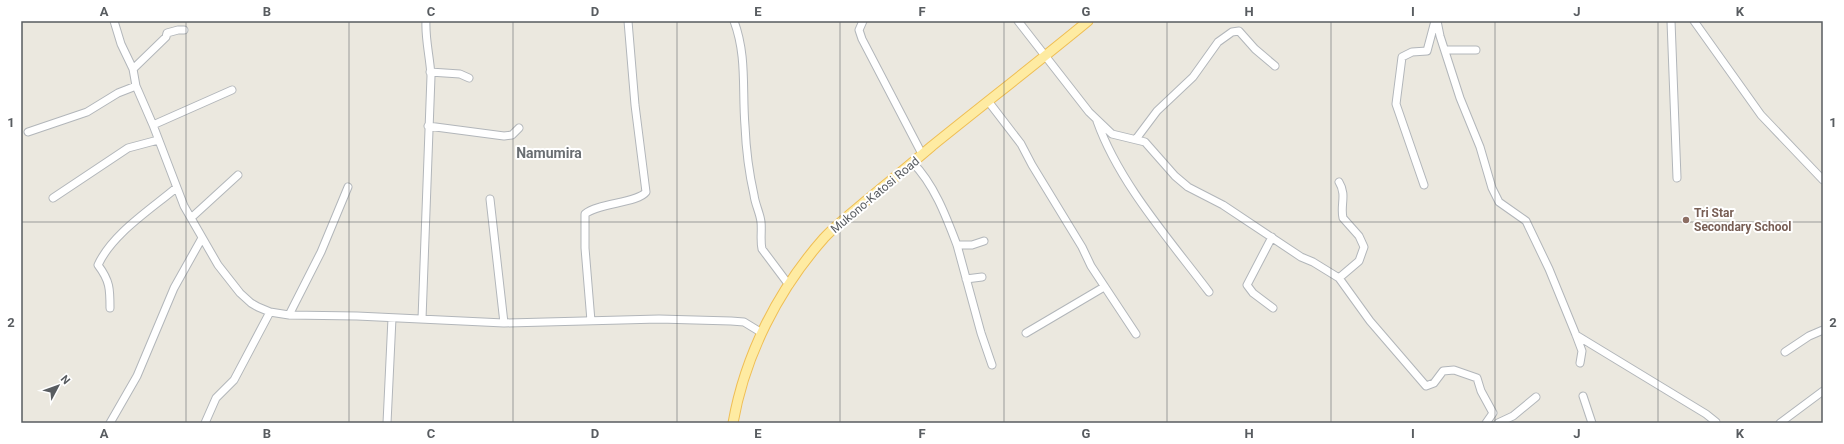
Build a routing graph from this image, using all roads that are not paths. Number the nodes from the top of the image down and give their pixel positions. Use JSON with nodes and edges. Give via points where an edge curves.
{"nodes":[{"id":1,"x":114,"y":21,"type":"edge"},
{"id":2,"x":426,"y":21,"type":"edge"},
{"id":3,"x":734,"y":21,"type":"edge"},
{"id":4,"x":863,"y":21,"type":"edge"},
{"id":5,"x":1018,"y":21,"type":"edge"},
{"id":6,"x":1088,"y":21,"type":"edge"},
{"id":7,"x":1436,"y":21,"type":"edge"},
{"id":8,"x":1671,"y":21,"type":"edge"},
{"id":9,"x":1694,"y":21,"type":"edge"},
{"id":10,"x":628,"y":22,"type":"edge"},
{"id":11,"x":184,"y":30,"type":"dead end"},
{"id":12,"x":1445,"y":50,"type":"junction"},
{"id":13,"x":1476,"y":50,"type":"dead end"},
{"id":14,"x":1045,"y":56,"type":"junction"},
{"id":15,"x":1275,"y":66,"type":"dead end"},
{"id":16,"x":133,"y":69,"type":"junction"},
{"id":17,"x":430,"y":72,"type":"junction"},
{"id":18,"x":469,"y":78,"type":"dead end"},
{"id":19,"x":136,"y":86,"type":"junction"},
{"id":20,"x":232,"y":90,"type":"dead end"},
{"id":21,"x":988,"y":101,"type":"junction"},
{"id":22,"x":1096,"y":119,"type":"junction"},
{"id":23,"x":153,"y":126,"type":"junction"},
{"id":24,"x":428,"y":126,"type":"junction"},
{"id":25,"x":519,"y":128,"type":"dead end"},
{"id":26,"x":28,"y":132,"type":"dead end"},
{"id":27,"x":1136,"y":139,"type":"junction"},
{"id":28,"x":158,"y":140,"type":"junction"},
{"id":29,"x":922,"y":154,"type":"junction"},
{"id":30,"x":912,"y":162,"type":"junction"},
{"id":31,"x":238,"y":175,"type":"dead end"},
{"id":32,"x":1676,"y":178,"type":"dead end"},
{"id":33,"x":1822,"y":178,"type":"edge"},
{"id":34,"x":1339,"y":182,"type":"dead end"},
{"id":35,"x":1424,"y":185,"type":"dead end"},
{"id":36,"x":348,"y":187,"type":"dead end"},
{"id":37,"x":176,"y":188,"type":"junction"},
{"id":38,"x":53,"y":198,"type":"dead end"},
{"id":39,"x":490,"y":199,"type":"dead end"},
{"id":40,"x":190,"y":218,"type":"junction"},
{"id":41,"x":1272,"y":237,"type":"junction"},
{"id":42,"x":202,"y":238,"type":"junction"},
{"id":43,"x":984,"y":241,"type":"dead end"},
{"id":44,"x":957,"y":244,"type":"junction"},
{"id":45,"x":982,"y":277,"type":"dead end"},
{"id":46,"x":1339,"y":278,"type":"junction"},
{"id":47,"x":966,"y":279,"type":"junction"},
{"id":48,"x":789,"y":285,"type":"junction"},
{"id":49,"x":1104,"y":287,"type":"junction"},
{"id":50,"x":1208,"y":292,"type":"dead end"},
{"id":51,"x":110,"y":308,"type":"dead end"},
{"id":52,"x":1273,"y":308,"type":"dead end"},
{"id":53,"x":270,"y":312,"type":"junction"},
{"id":54,"x":289,"y":315,"type":"junction"},
{"id":55,"x":392,"y":318,"type":"junction"},
{"id":56,"x":422,"y":319,"type":"junction"},
{"id":57,"x":591,"y":321,"type":"junction"},
{"id":58,"x":504,"y":323,"type":"junction"},
{"id":59,"x":1823,"y":330,"type":"edge"},
{"id":60,"x":762,"y":333,"type":"junction"},
{"id":61,"x":1026,"y":333,"type":"dead end"},
{"id":62,"x":1136,"y":334,"type":"dead end"},
{"id":63,"x":1576,"y":335,"type":"junction"},
{"id":64,"x":1785,"y":352,"type":"dead end"},
{"id":65,"x":1580,"y":363,"type":"dead end"},
{"id":66,"x":992,"y":365,"type":"dead end"},
{"id":67,"x":1823,"y":391,"type":"edge"},
{"id":68,"x":1583,"y":396,"type":"dead end"},
{"id":69,"x":1536,"y":397,"type":"dead end"},
{"id":70,"x":1716,"y":422,"type":"edge"},
{"id":71,"x":110,"y":423,"type":"edge"},
{"id":72,"x":205,"y":423,"type":"edge"},
{"id":73,"x":387,"y":423,"type":"edge"},
{"id":74,"x":733,"y":423,"type":"edge"},
{"id":75,"x":1486,"y":423,"type":"edge"},
{"id":76,"x":1498,"y":423,"type":"edge"},
{"id":77,"x":1592,"y":423,"type":"edge"},
{"id":78,"x":1780,"y":423,"type":"edge"}],
"edges":[{"from":1,"to":16,"type":"street"},
{"from":2,"to":17,"type":"street"},
{"from":3,"to":48,"type":"street","via":[[744,58],[742,82],[745,127],[754,198],[761,220],[762,249]]},
{"from":4,"to":29,"type":"street","via":[[859,30],[862,39]]},
{"from":5,"to":14,"type":"street"},
{"from":6,"to":14,"type":"main road","name":"Mukono-Katosi Road"},
{"from":7,"to":12,"type":"street"},
{"from":7,"to":35,"type":"street","via":[[1427,51],[1412,52],[1402,58],[1396,97],[1398,111]]},
{"from":8,"to":32,"type":"street"},
{"from":9,"to":33,"type":"street","via":[[1761,115]]},
{"from":10,"to":57,"type":"street","via":[[646,192],[642,196],[585,214]]},
{"from":11,"to":16,"type":"street","via":[[167,33],[166,37]]},
{"from":12,"to":13,"type":"street"},
{"from":12,"to":63,"type":"street","via":[[1496,197],[1499,202],[1526,221]]},
{"from":14,"to":21,"type":"main road","name":"Mukono-Katosi Road"},
{"from":14,"to":22,"type":"street"},
{"from":15,"to":27,"type":"street","via":[[1239,31],[1226,34],[1193,77],[1157,111]]},
{"from":16,"to":19,"type":"street"},
{"from":17,"to":18,"type":"street","via":[[460,74]]},
{"from":17,"to":24,"type":"street"},
{"from":19,"to":23,"type":"street"},
{"from":19,"to":26,"type":"street","via":[[118,93],[87,112]]},
{"from":20,"to":23,"type":"street"},
{"from":21,"to":29,"type":"main road","name":"Mukono-Katosi Road"},
{"from":21,"to":49,"type":"street","via":[[1021,144]]},
{"from":22,"to":27,"type":"street","via":[[1112,134]]},
{"from":22,"to":50,"type":"street","via":[[1120,169]]},
{"from":23,"to":28,"type":"street"},
{"from":24,"to":25,"type":"street","via":[[504,136],[512,135]]},
{"from":24,"to":56,"type":"street"},
{"from":27,"to":41,"type":"street","via":[[1145,142],[1188,187],[1223,205]]},
{"from":28,"to":37,"type":"street"},
{"from":28,"to":38,"type":"street","via":[[128,148]]},
{"from":29,"to":30,"type":"main road","name":"Mukono-Katosi Road"},
{"from":30,"to":44,"type":"street","via":[[922,172]]},
{"from":30,"to":48,"type":"main road","name":"Mukono-Katosi Road","via":[[844,219],[825,238]]},
{"from":31,"to":40,"type":"street"},
{"from":34,"to":46,"type":"street","via":[[1344,196],[1343,218],[1359,236],[1364,247],[1359,260]]},
{"from":36,"to":54,"type":"street","via":[[321,252]]},
{"from":37,"to":40,"type":"street"},
{"from":37,"to":51,"type":"street","via":[[114,241],[102,256],[98,265],[109,283]]},
{"from":39,"to":58,"type":"street"},
{"from":40,"to":42,"type":"street"},
{"from":41,"to":46,"type":"street"},
{"from":41,"to":52,"type":"street","via":[[1247,285],[1253,293]]},
{"from":42,"to":53,"type":"street","via":[[218,265],[240,293],[250,303]]},
{"from":42,"to":71,"type":"street","via":[[174,288],[137,376]]},
{"from":43,"to":44,"type":"street","via":[[972,246]]},
{"from":44,"to":47,"type":"street"},
{"from":45,"to":47,"type":"street"},
{"from":46,"to":75,"type":"street","via":[[1382,336],[1426,386],[1434,382],[1443,371],[1454,370],[1477,378],[1493,413]]},
{"from":47,"to":66,"type":"street"},
{"from":48,"to":60,"type":"main road","name":"Mukono-Katosi Road"},
{"from":49,"to":61,"type":"street"},
{"from":49,"to":62,"type":"street"},
{"from":53,"to":54,"type":"street"},
{"from":53,"to":72,"type":"street","via":[[234,380],[216,398]]},
{"from":54,"to":55,"type":"street"},
{"from":55,"to":56,"type":"street"},
{"from":55,"to":73,"type":"street"},
{"from":56,"to":58,"type":"street"},
{"from":57,"to":58,"type":"street"},
{"from":57,"to":60,"type":"street","via":[[730,321],[744,322]]},
{"from":59,"to":64,"type":"street"},
{"from":60,"to":74,"type":"main road","name":"Mukono-Katosi Road","via":[[742,382]]},
{"from":63,"to":65,"type":"street","via":[[1582,351]]},
{"from":63,"to":70,"type":"street"},
{"from":67,"to":78,"type":"street"},
{"from":68,"to":77,"type":"street"},
{"from":69,"to":76,"type":"street","via":[[1513,416]]}]}
